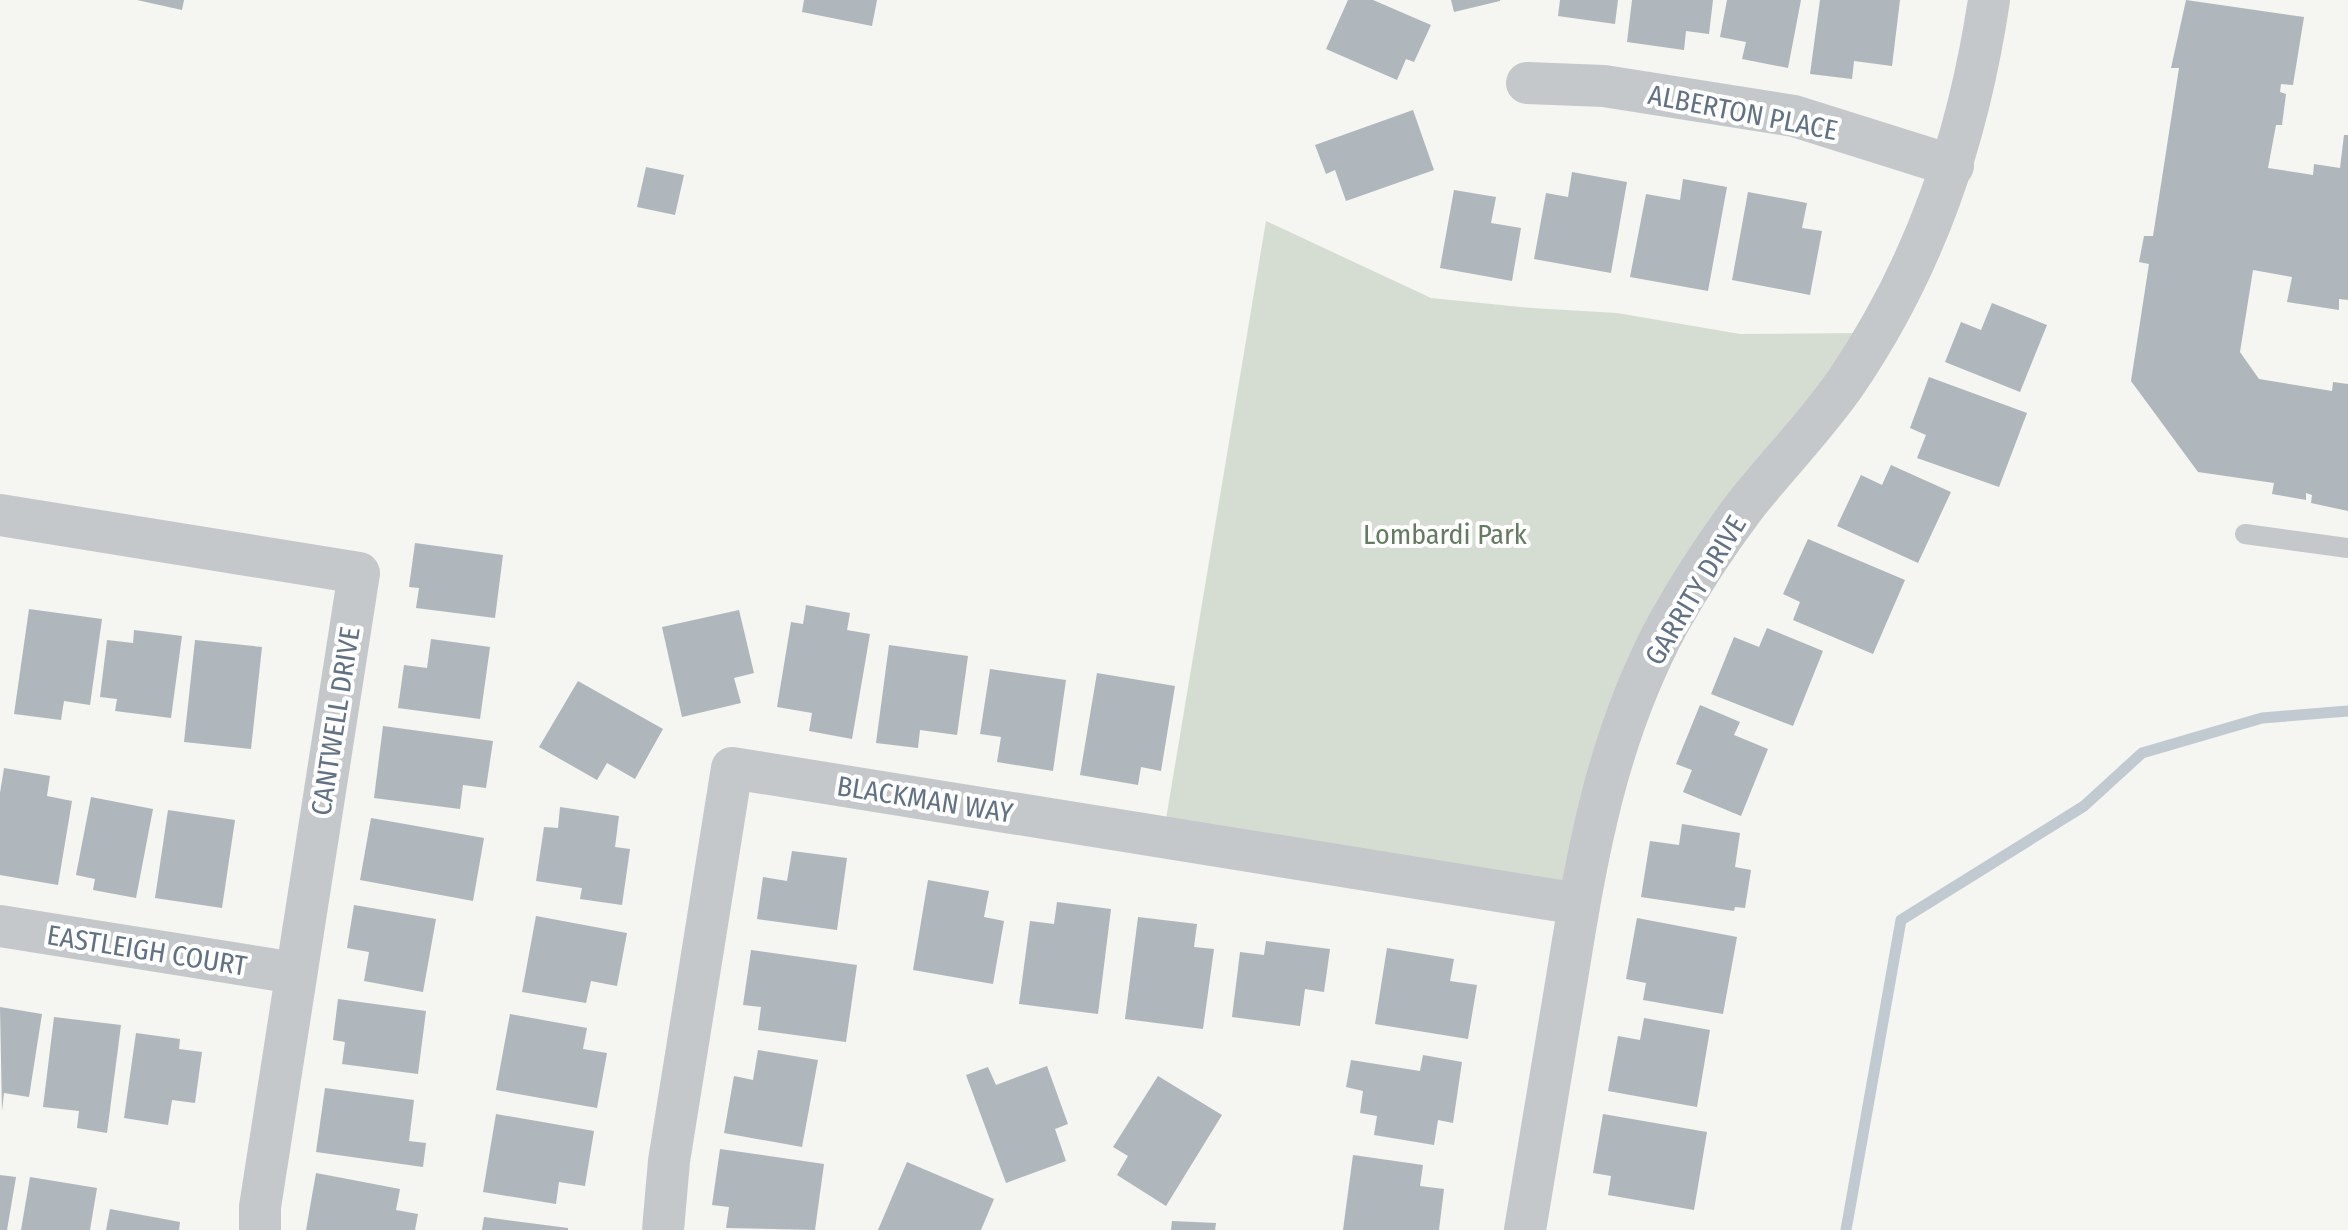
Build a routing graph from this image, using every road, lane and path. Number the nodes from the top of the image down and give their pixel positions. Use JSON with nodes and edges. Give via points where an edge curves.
{"nodes":[{"id":1,"x":1989,"y":0,"type":"edge"},
{"id":2,"x":1527,"y":83,"type":"dead end"},
{"id":3,"x":1953,"y":166,"type":"junction"},
{"id":4,"x":0,"y":515,"type":"edge"},
{"id":5,"x":2245,"y":534,"type":"dead end"},
{"id":6,"x":2348,"y":548,"type":"edge"},
{"id":7,"x":1579,"y":904,"type":"junction"},
{"id":8,"x":0,"y":926,"type":"edge"},
{"id":9,"x":295,"y":973,"type":"junction"},
{"id":10,"x":260,"y":1230,"type":"edge"},
{"id":11,"x":663,"y":1230,"type":"edge"},
{"id":12,"x":1525,"y":1230,"type":"edge"}],
"edges":[{"from":1,"to":3,"type":"street","name":"GARRITY DRIVE","via":[[1979,67]]},
{"from":2,"to":3,"type":"street","name":"ALBERTON PLACE","via":[[1604,86],[1794,116]]},
{"from":3,"to":7,"type":"street","name":"GARRITY DRIVE","via":[[1923,245],[1884,322],[1846,382],[1712,552],[1668,625],[1631,703],[1604,785]]},
{"from":4,"to":9,"type":"street","name":"CANTWELL DRIVE","via":[[359,573]]},
{"from":5,"to":6,"type":"lane"},
{"from":7,"to":11,"type":"street","name":"BLACKMAN WAY","via":[[732,768],[669,1161]]},
{"from":7,"to":12,"type":"street","name":"GARRITY DRIVE"},
{"from":8,"to":9,"type":"street","name":"EASTLEIGH COURT"},
{"from":9,"to":10,"type":"street","name":"CANTWELL DRIVE"}]}
